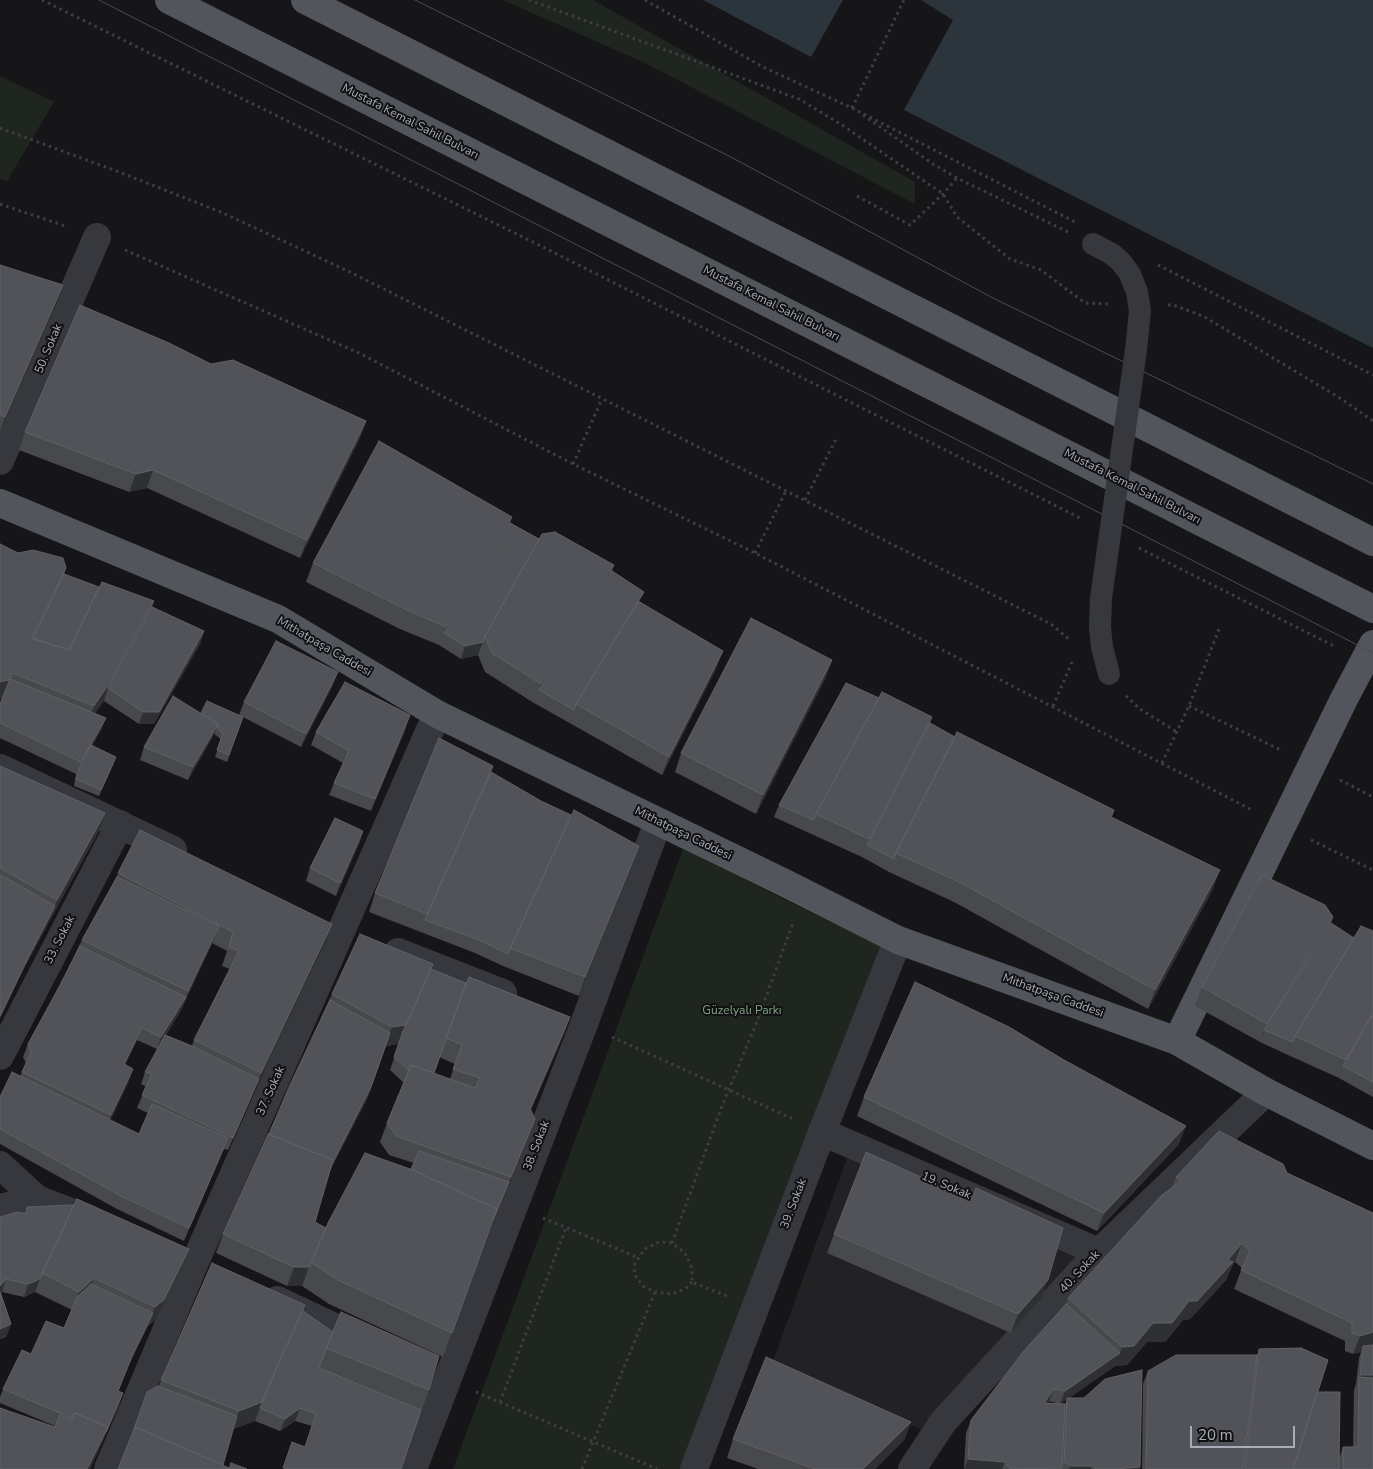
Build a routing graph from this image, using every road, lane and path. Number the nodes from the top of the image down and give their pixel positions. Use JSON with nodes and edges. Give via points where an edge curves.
{"nodes":[{"id":1,"x":42,"y":0,"type":"edge"},
{"id":2,"x":169,"y":0,"type":"edge"},
{"id":3,"x":305,"y":0,"type":"edge"},
{"id":4,"x":529,"y":0,"type":"edge"},
{"id":5,"x":645,"y":0,"type":"edge"},
{"id":6,"x":904,"y":0,"type":"edge"},
{"id":7,"x":852,"y":108,"type":"junction"},
{"id":8,"x":0,"y":128,"type":"edge"},
{"id":9,"x":956,"y":178,"type":"junction"},
{"id":10,"x":943,"y":194,"type":"junction"},
{"id":11,"x":857,"y":196,"type":"dead end"},
{"id":12,"x":0,"y":204,"type":"edge"},
{"id":13,"x":97,"y":237,"type":"junction"},
{"id":14,"x":1093,"y":244,"type":"joint"},
{"id":15,"x":1119,"y":304,"type":"dead end"},
{"id":16,"x":1164,"y":305,"type":"dead end"},
{"id":17,"x":602,"y":399,"type":"junction"},
{"id":18,"x":1373,"y":421,"type":"edge"},
{"id":19,"x":836,"y":439,"type":"dead end"},
{"id":20,"x":0,"y":461,"type":"edge"},
{"id":21,"x":573,"y":464,"type":"junction"},
{"id":22,"x":786,"y":491,"type":"junction"},
{"id":23,"x":805,"y":500,"type":"junction"},
{"id":24,"x":0,"y":503,"type":"edge"},
{"id":25,"x":1086,"y":521,"type":"dead end"},
{"id":26,"x":1373,"y":542,"type":"edge"},
{"id":27,"x":1139,"y":548,"type":"dead end"},
{"id":28,"x":755,"y":553,"type":"junction"},
{"id":29,"x":1373,"y":609,"type":"edge"},
{"id":30,"x":1219,"y":629,"type":"dead end"},
{"id":31,"x":1072,"y":641,"type":"dead end"},
{"id":32,"x":1368,"y":652,"type":"edge"},
{"id":33,"x":1075,"y":656,"type":"dead end"},
{"id":34,"x":1109,"y":674,"type":"joint"},
{"id":35,"x":1053,"y":706,"type":"junction"},
{"id":36,"x":437,"y":714,"type":"junction"},
{"id":37,"x":1177,"y":732,"type":"junction"},
{"id":38,"x":1162,"y":763,"type":"junction"},
{"id":39,"x":0,"y":768,"type":"edge"},
{"id":40,"x":658,"y":822,"type":"junction"},
{"id":41,"x":120,"y":824,"type":"junction"},
{"id":42,"x":1282,"y":825,"type":"junction"},
{"id":43,"x":200,"y":862,"type":"edge"},
{"id":44,"x":1373,"y":870,"type":"edge"},
{"id":45,"x":785,"y":884,"type":"junction"},
{"id":46,"x":315,"y":918,"type":"edge"},
{"id":47,"x":342,"y":930,"type":"junction"},
{"id":48,"x":898,"y":940,"type":"junction"},
{"id":49,"x":530,"y":1004,"type":"edge"},
{"id":50,"x":557,"y":1014,"type":"edge"},
{"id":51,"x":584,"y":1024,"type":"junction"},
{"id":52,"x":1177,"y":1041,"type":"junction"},
{"id":53,"x":0,"y":1056,"type":"edge"},
{"id":54,"x":729,"y":1090,"type":"junction"},
{"id":55,"x":1266,"y":1092,"type":"junction"},
{"id":56,"x":822,"y":1132,"type":"junction"},
{"id":57,"x":1373,"y":1146,"type":"edge"},
{"id":58,"x":0,"y":1165,"type":"edge"},
{"id":59,"x":37,"y":1199,"type":"junction"},
{"id":60,"x":514,"y":1206,"type":"junction"},
{"id":61,"x":0,"y":1208,"type":"edge"},
{"id":62,"x":107,"y":1227,"type":"edge"},
{"id":63,"x":566,"y":1228,"type":"junction"},
{"id":64,"x":672,"y":1243,"type":"junction"},
{"id":65,"x":169,"y":1251,"type":"edge"},
{"id":66,"x":1099,"y":1252,"type":"junction"},
{"id":67,"x":639,"y":1258,"type":"junction"},
{"id":68,"x":204,"y":1266,"type":"junction"},
{"id":69,"x":692,"y":1282,"type":"junction"},
{"id":70,"x":258,"y":1291,"type":"edge"},
{"id":71,"x":655,"y":1292,"type":"junction"},
{"id":72,"x":756,"y":1307,"type":"junction"},
{"id":73,"x":393,"y":1354,"type":"edge"},
{"id":74,"x":438,"y":1376,"type":"junction"},
{"id":75,"x":500,"y":1402,"type":"junction"},
{"id":76,"x":593,"y":1443,"type":"junction"},
{"id":77,"x":108,"y":1469,"type":"edge"},
{"id":78,"x":413,"y":1469,"type":"edge"},
{"id":79,"x":582,"y":1469,"type":"edge"},
{"id":80,"x":657,"y":1469,"type":"edge"},
{"id":81,"x":694,"y":1469,"type":"edge"},
{"id":82,"x":912,"y":1469,"type":"edge"}],
"edges":[{"from":1,"to":25,"type":"path","via":[[531,241]]},
{"from":2,"to":29,"type":"main road","name":"Mustafa Kemal Sahil Bulvarı"},
{"from":3,"to":26,"type":"main road"},
{"from":4,"to":10,"type":"path","via":[[799,99]]},
{"from":5,"to":7,"type":"path","via":[[763,67]]},
{"from":6,"to":7,"type":"path"},
{"from":7,"to":9,"type":"path"},
{"from":8,"to":17,"type":"path","via":[[223,213],[350,272]]},
{"from":9,"to":10,"type":"path"},
{"from":9,"to":14,"type":"path"},
{"from":10,"to":11,"type":"path","via":[[910,225]]},
{"from":10,"to":15,"type":"path","via":[[957,217],[1010,259],[1041,270],[1085,303]]},
{"from":12,"to":13,"type":"path"},
{"from":13,"to":20,"type":"street","name":"50. Sokak"},
{"from":13,"to":21,"type":"path","via":[[360,353]]},
{"from":14,"to":34,"type":"street","bridge":true,"via":[[1112,254],[1130,274],[1140,311],[1101,598],[1100,628]]},
{"from":16,"to":18,"type":"path","via":[[1174,305],[1203,316]]},
{"from":17,"to":21,"type":"path"},
{"from":17,"to":22,"type":"path"},
{"from":19,"to":23,"type":"path"},
{"from":21,"to":28,"type":"path"},
{"from":22,"to":23,"type":"path"},
{"from":22,"to":28,"type":"path"},
{"from":23,"to":31,"type":"path","via":[[1051,624]]},
{"from":24,"to":36,"type":"main road","name":"Mithatpaşa Caddesi","via":[[278,619]]},
{"from":27,"to":32,"type":"path"},
{"from":28,"to":35,"type":"path"},
{"from":30,"to":37,"type":"path"},
{"from":32,"to":42,"type":"main road"},
{"from":33,"to":35,"type":"path"},
{"from":34,"to":37,"type":"path","via":[[1140,709]]},
{"from":35,"to":38,"type":"path"},
{"from":36,"to":40,"type":"main road","name":"Mithatpaşa Caddesi"},
{"from":36,"to":47,"type":"street","name":"37. Sokak"},
{"from":37,"to":38,"type":"path"},
{"from":38,"to":42,"type":"path"},
{"from":39,"to":41,"type":"street"},
{"from":40,"to":45,"type":"main road","name":"Mithatpaşa Caddesi"},
{"from":40,"to":51,"type":"street","name":"38. Sokak"},
{"from":41,"to":43,"type":"street"},
{"from":41,"to":53,"type":"street","name":"33. Sokak"},
{"from":42,"to":44,"type":"path"},
{"from":42,"to":52,"type":"main road"},
{"from":45,"to":48,"type":"main road","name":"Mithatpaşa Caddesi"},
{"from":45,"to":54,"type":"path","via":[[793,924]]},
{"from":46,"to":47,"type":"street"},
{"from":47,"to":49,"type":"street"},
{"from":47,"to":68,"type":"street","name":"37. Sokak"},
{"from":48,"to":52,"type":"main road","name":"Mithatpaşa Caddesi"},
{"from":48,"to":56,"type":"street","name":"39. Sokak"},
{"from":50,"to":51,"type":"street"},
{"from":51,"to":54,"type":"path"},
{"from":51,"to":60,"type":"street","name":"38. Sokak"},
{"from":52,"to":55,"type":"main road","name":"Mithatpaşa Caddesi"},
{"from":54,"to":56,"type":"path"},
{"from":54,"to":64,"type":"path"},
{"from":55,"to":57,"type":"main road","name":"Mithatpaşa Caddesi"},
{"from":55,"to":66,"type":"street","name":"40. Sokak"},
{"from":56,"to":66,"type":"street","name":"19. Sokak"},
{"from":56,"to":72,"type":"street","name":"39. Sokak"},
{"from":58,"to":59,"type":"street"},
{"from":59,"to":61,"type":"street"},
{"from":59,"to":62,"type":"street"},
{"from":60,"to":63,"type":"path"},
{"from":60,"to":74,"type":"street","name":"38. Sokak"},
{"from":63,"to":67,"type":"path"},
{"from":63,"to":75,"type":"path"},
{"from":64,"to":67,"type":"path","via":[[659,1242],[645,1249]]},
{"from":64,"to":69,"type":"path","via":[[685,1253],[692,1268]]},
{"from":65,"to":68,"type":"street"},
{"from":66,"to":82,"type":"street","name":"40. Sokak","via":[[943,1422]]},
{"from":67,"to":71,"type":"path","via":[[634,1274],[643,1286]]},
{"from":68,"to":77,"type":"street","name":"37. Sokak"},
{"from":69,"to":71,"type":"path","via":[[672,1294]]},
{"from":69,"to":72,"type":"path"},
{"from":70,"to":73,"type":"street"},
{"from":71,"to":76,"type":"path"},
{"from":72,"to":81,"type":"street","name":"39. Sokak"},
{"from":74,"to":75,"type":"path"},
{"from":74,"to":78,"type":"street","name":"38. Sokak"},
{"from":75,"to":76,"type":"path"},
{"from":76,"to":79,"type":"path"},
{"from":76,"to":80,"type":"path"}]}
